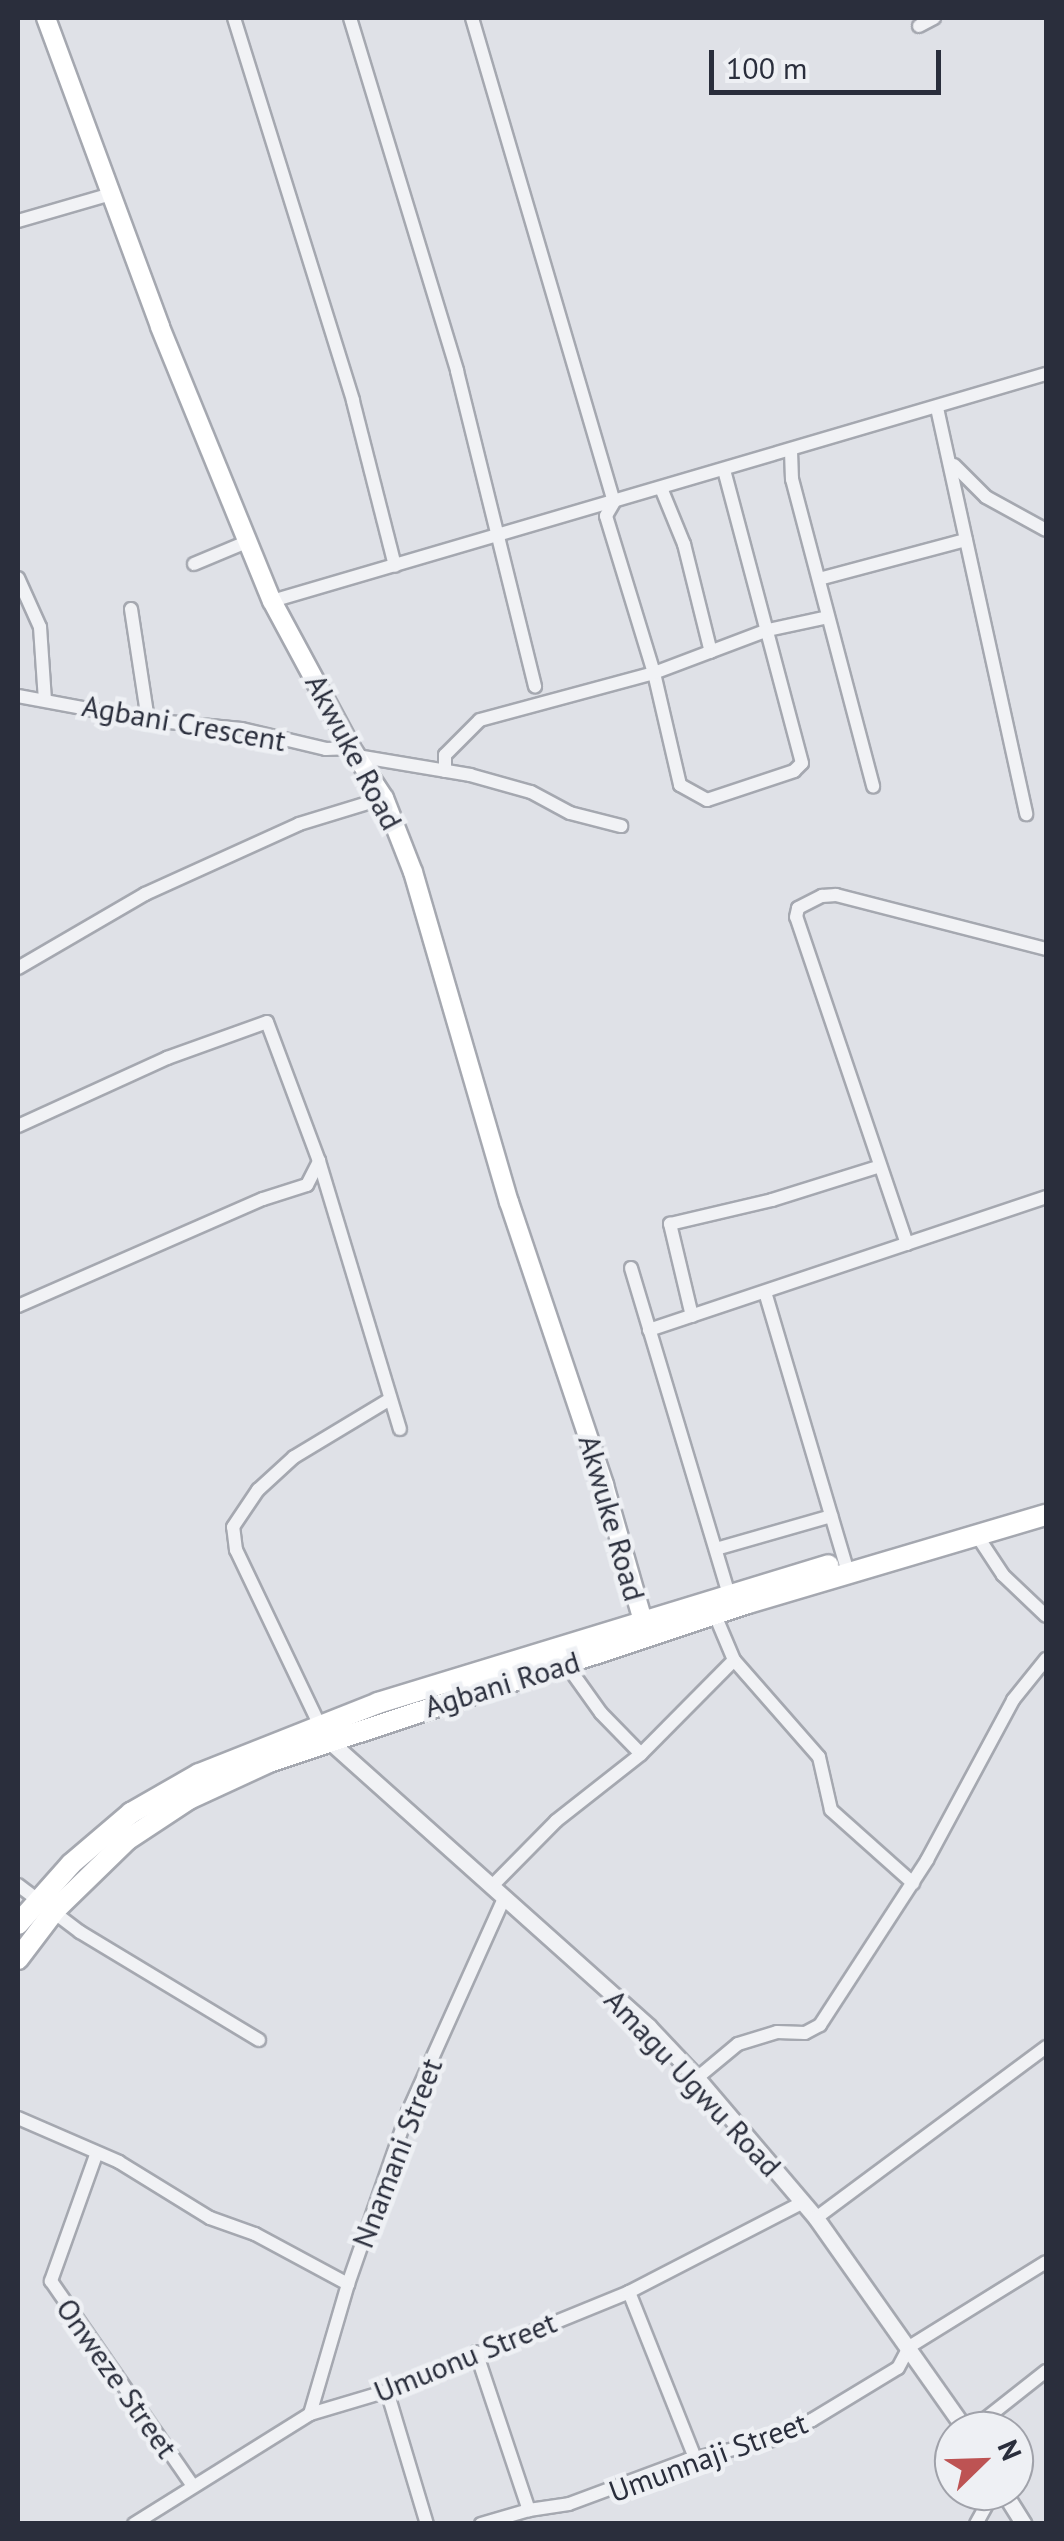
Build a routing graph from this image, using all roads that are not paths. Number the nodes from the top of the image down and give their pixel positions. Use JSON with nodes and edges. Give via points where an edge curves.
{"nodes":[{"id":1,"x":46,"y":18,"type":"edge"},
{"id":2,"x":234,"y":18,"type":"edge"},
{"id":3,"x":350,"y":18,"type":"edge"},
{"id":4,"x":472,"y":18,"type":"edge"},
{"id":5,"x":934,"y":18,"type":"edge"},
{"id":6,"x":919,"y":26,"type":"dead end"},
{"id":7,"x":111,"y":194,"type":"junction"},
{"id":8,"x":18,"y":221,"type":"edge"},
{"id":9,"x":1046,"y":374,"type":"edge"},
{"id":10,"x":937,"y":408,"type":"junction"},
{"id":11,"x":785,"y":455,"type":"junction"},
{"id":12,"x":952,"y":463,"type":"junction"},
{"id":13,"x":724,"y":470,"type":"junction"},
{"id":14,"x":662,"y":488,"type":"junction"},
{"id":15,"x":614,"y":502,"type":"junction"},
{"id":16,"x":1046,"y":530,"type":"edge"},
{"id":17,"x":500,"y":534,"type":"junction"},
{"id":18,"x":966,"y":540,"type":"junction"},
{"id":19,"x":249,"y":541,"type":"junction"},
{"id":20,"x":194,"y":564,"type":"dead end"},
{"id":21,"x":395,"y":566,"type":"junction"},
{"id":22,"x":18,"y":578,"type":"edge"},
{"id":23,"x":818,"y":580,"type":"junction"},
{"id":24,"x":272,"y":600,"type":"junction"},
{"id":25,"x":131,"y":608,"type":"dead end"},
{"id":26,"x":828,"y":617,"type":"junction"},
{"id":27,"x":768,"y":630,"type":"junction"},
{"id":28,"x":710,"y":652,"type":"junction"},
{"id":29,"x":654,"y":673,"type":"junction"},
{"id":30,"x":535,"y":687,"type":"dead end"},
{"id":31,"x":18,"y":696,"type":"edge"},
{"id":32,"x":45,"y":700,"type":"junction"},
{"id":33,"x":148,"y":720,"type":"junction"},
{"id":34,"x":354,"y":752,"type":"junction"},
{"id":35,"x":446,"y":771,"type":"junction"},
{"id":36,"x":872,"y":786,"type":"dead end"},
{"id":37,"x":384,"y":798,"type":"junction"},
{"id":38,"x":1026,"y":814,"type":"dead end"},
{"id":39,"x":621,"y":826,"type":"dead end"},
{"id":40,"x":1046,"y":949,"type":"edge"},
{"id":41,"x":18,"y":968,"type":"edge"},
{"id":42,"x":18,"y":1126,"type":"edge"},
{"id":43,"x":319,"y":1161,"type":"junction"},
{"id":44,"x":877,"y":1167,"type":"junction"},
{"id":45,"x":1046,"y":1198,"type":"edge"},
{"id":46,"x":907,"y":1244,"type":"junction"},
{"id":47,"x":631,"y":1268,"type":"dead end"},
{"id":48,"x":765,"y":1292,"type":"junction"},
{"id":49,"x":18,"y":1306,"type":"edge"},
{"id":50,"x":692,"y":1316,"type":"junction"},
{"id":51,"x":649,"y":1330,"type":"junction"},
{"id":52,"x":390,"y":1399,"type":"junction"},
{"id":53,"x":400,"y":1429,"type":"dead end"},
{"id":54,"x":1046,"y":1502,"type":"edge"},
{"id":55,"x":1046,"y":1514,"type":"edge"},
{"id":56,"x":831,"y":1516,"type":"junction"},
{"id":57,"x":976,"y":1534,"type":"junction"},
{"id":58,"x":716,"y":1550,"type":"junction"},
{"id":59,"x":846,"y":1567,"type":"junction"},
{"id":60,"x":729,"y":1596,"type":"junction"},
{"id":61,"x":715,"y":1615,"type":"junction"},
{"id":62,"x":1046,"y":1616,"type":"edge"},
{"id":63,"x":644,"y":1630,"type":"junction"},
{"id":64,"x":734,"y":1660,"type":"junction"},
{"id":65,"x":1046,"y":1660,"type":"edge"},
{"id":66,"x":566,"y":1664,"type":"junction"},
{"id":67,"x":323,"y":1731,"type":"junction"},
{"id":68,"x":641,"y":1754,"type":"junction"},
{"id":69,"x":913,"y":1883,"type":"junction"},
{"id":70,"x":18,"y":1885,"type":"edge"},
{"id":71,"x":492,"y":1886,"type":"junction"},
{"id":72,"x":504,"y":1898,"type":"junction"},
{"id":73,"x":47,"y":1904,"type":"junction"},
{"id":74,"x":18,"y":1924,"type":"edge"},
{"id":75,"x":18,"y":1959,"type":"edge"},
{"id":76,"x":259,"y":2040,"type":"dead end"},
{"id":77,"x":1046,"y":2047,"type":"edge"},
{"id":78,"x":697,"y":2078,"type":"junction"},
{"id":79,"x":18,"y":2118,"type":"edge"},
{"id":80,"x":96,"y":2155,"type":"junction"},
{"id":81,"x":803,"y":2202,"type":"junction"},
{"id":82,"x":816,"y":2218,"type":"junction"},
{"id":83,"x":1046,"y":2262,"type":"edge"},
{"id":84,"x":348,"y":2284,"type":"junction"},
{"id":85,"x":629,"y":2292,"type":"junction"},
{"id":86,"x":909,"y":2347,"type":"junction"},
{"id":87,"x":476,"y":2352,"type":"junction"},
{"id":88,"x":1046,"y":2371,"type":"edge"},
{"id":89,"x":387,"y":2391,"type":"junction"},
{"id":90,"x":954,"y":2411,"type":"edge"},
{"id":91,"x":994,"y":2411,"type":"edge"},
{"id":92,"x":310,"y":2414,"type":"junction"},
{"id":93,"x":696,"y":2460,"type":"junction"},
{"id":94,"x":193,"y":2486,"type":"junction"},
{"id":95,"x":528,"y":2510,"type":"junction"},
{"id":96,"x":134,"y":2524,"type":"edge"},
{"id":97,"x":427,"y":2524,"type":"edge"},
{"id":98,"x":481,"y":2524,"type":"edge"}],
"edges":[{"from":1,"to":7,"type":"main road","name":"Akwuke Road"},
{"from":2,"to":21,"type":"street","via":[[354,400]]},
{"from":3,"to":17,"type":"street"},
{"from":4,"to":15,"type":"street"},
{"from":5,"to":6,"type":"street"},
{"from":7,"to":8,"type":"street"},
{"from":7,"to":19,"type":"main road","name":"Akwuke Road"},
{"from":9,"to":10,"type":"street"},
{"from":10,"to":11,"type":"street"},
{"from":10,"to":12,"type":"street"},
{"from":11,"to":13,"type":"street"},
{"from":11,"to":23,"type":"street"},
{"from":12,"to":16,"type":"street","via":[[986,497]]},
{"from":12,"to":18,"type":"street"},
{"from":13,"to":14,"type":"street"},
{"from":13,"to":27,"type":"street"},
{"from":14,"to":15,"type":"street"},
{"from":14,"to":28,"type":"street","via":[[684,544]]},
{"from":15,"to":17,"type":"street"},
{"from":15,"to":29,"type":"street","via":[[606,516]]},
{"from":17,"to":21,"type":"street"},
{"from":17,"to":30,"type":"street"},
{"from":18,"to":23,"type":"street"},
{"from":18,"to":38,"type":"street"},
{"from":19,"to":20,"type":"street"},
{"from":19,"to":24,"type":"main road","name":"Akwuke Road"},
{"from":21,"to":24,"type":"street"},
{"from":22,"to":32,"type":"street","via":[[40,628]]},
{"from":23,"to":26,"type":"street"},
{"from":24,"to":34,"type":"main road","name":"Akwuke Road"},
{"from":25,"to":33,"type":"street"},
{"from":26,"to":27,"type":"street"},
{"from":26,"to":36,"type":"street"},
{"from":27,"to":28,"type":"street"},
{"from":27,"to":29,"type":"street","via":[[802,763],[794,771],[707,800],[680,785]]},
{"from":28,"to":29,"type":"street"},
{"from":29,"to":35,"type":"street","via":[[480,720],[445,755]]},
{"from":31,"to":32,"type":"street","name":"Agbani Crescent"},
{"from":32,"to":33,"type":"street","name":"Agbani Crescent"},
{"from":33,"to":34,"type":"street","name":"Agbani Crescent","via":[[242,729]]},
{"from":34,"to":35,"type":"street","name":"Agbani Crescent"},
{"from":34,"to":37,"type":"main road","name":"Akwuke Road"},
{"from":35,"to":39,"type":"street","name":"Agbani Crescent","via":[[531,792],[570,813]]},
{"from":37,"to":41,"type":"street","via":[[298,824],[145,894]]},
{"from":37,"to":63,"type":"main road","name":"Akwuke Road","via":[[413,872]]},
{"from":40,"to":44,"type":"street","via":[[836,895],[798,908]]},
{"from":42,"to":43,"type":"street","via":[[167,1058],[267,1022]]},
{"from":43,"to":49,"type":"street","via":[[306,1185]]},
{"from":43,"to":52,"type":"street"},
{"from":44,"to":46,"type":"street"},
{"from":44,"to":50,"type":"street","via":[[670,1224]]},
{"from":45,"to":46,"type":"street"},
{"from":46,"to":48,"type":"street"},
{"from":47,"to":51,"type":"street"},
{"from":48,"to":50,"type":"street"},
{"from":48,"to":56,"type":"street"},
{"from":50,"to":51,"type":"street"},
{"from":51,"to":58,"type":"street"},
{"from":52,"to":53,"type":"street"},
{"from":52,"to":67,"type":"street","via":[[294,1457],[258,1490],[233,1527],[236,1550]]},
{"from":54,"to":59,"type":"main road","name":"Agbani Road"},
{"from":55,"to":57,"type":"main road","name":"Agbani Road"},
{"from":56,"to":58,"type":"street"},
{"from":56,"to":59,"type":"street"},
{"from":57,"to":59,"type":"main road","name":"Agbani Road"},
{"from":57,"to":62,"type":"street","via":[[1002,1575]]},
{"from":58,"to":60,"type":"street"},
{"from":59,"to":60,"type":"main road","name":"Agbani Road"},
{"from":59,"to":61,"type":"main road","name":"Agbani Road"},
{"from":60,"to":63,"type":"main road","name":"Agbani Road"},
{"from":61,"to":63,"type":"main road","name":"Agbani Road"},
{"from":61,"to":64,"type":"street"},
{"from":63,"to":66,"type":"main road","name":"Agbani Road"},
{"from":63,"to":67,"type":"main road","name":"Agbani Road"},
{"from":64,"to":68,"type":"street"},
{"from":64,"to":69,"type":"street","via":[[819,1757],[831,1810]]},
{"from":65,"to":69,"type":"street","via":[[979,1756]]},
{"from":66,"to":67,"type":"main road","name":"Agbani Road"},
{"from":66,"to":68,"type":"street"},
{"from":67,"to":71,"type":"street","name":"Amagu Ugwu Road"},
{"from":67,"to":73,"type":"main road","name":"Agbani Road","via":[[199,1774],[145,1804],[71,1864]]},
{"from":68,"to":71,"type":"street","via":[[556,1821]]},
{"from":69,"to":78,"type":"street","via":[[820,2025],[805,2033],[751,2038]]},
{"from":70,"to":73,"type":"street"},
{"from":71,"to":72,"type":"street","name":"Amagu Ugwu Road"},
{"from":72,"to":78,"type":"street","name":"Amagu Ugwu Road"},
{"from":72,"to":84,"type":"street","name":"Nnamani Street","via":[[408,2112]]},
{"from":73,"to":74,"type":"main road","name":"Agbani Road"},
{"from":73,"to":75,"type":"main road","name":"Agbani Road"},
{"from":73,"to":76,"type":"street","via":[[80,1932]]},
{"from":77,"to":82,"type":"street"},
{"from":78,"to":81,"type":"street","name":"Amagu Ugwu Road"},
{"from":79,"to":80,"type":"street"},
{"from":80,"to":84,"type":"street"},
{"from":80,"to":94,"type":"street","name":"Onweze Street","via":[[51,2281]]},
{"from":81,"to":82,"type":"street","name":"Amagu Ugwu Road"},
{"from":81,"to":85,"type":"street","name":"Umuonu Street"},
{"from":82,"to":86,"type":"street","name":"Amagu Ugwu Road"},
{"from":83,"to":86,"type":"street","name":"Umunnaji Street"},
{"from":84,"to":92,"type":"street","name":"Nnamani Street"},
{"from":85,"to":87,"type":"street","name":"Umuonu Street"},
{"from":85,"to":93,"type":"street"},
{"from":86,"to":90,"type":"street","name":"Amagu Ugwu Road"},
{"from":86,"to":93,"type":"street","name":"Umunnaji Street","via":[[898,2368],[812,2420],[772,2440]]},
{"from":87,"to":89,"type":"street","name":"Umuonu Street"},
{"from":87,"to":95,"type":"street"},
{"from":88,"to":91,"type":"street"},
{"from":89,"to":92,"type":"street","name":"Umuonu Street"},
{"from":89,"to":97,"type":"street"},
{"from":92,"to":94,"type":"street","name":"Umuonu Street"},
{"from":93,"to":95,"type":"street","name":"Umunnaji Street","via":[[599,2496]]},
{"from":94,"to":96,"type":"street","name":"Umuonu Street"},
{"from":95,"to":98,"type":"street","name":"Umunnaji Street"}]}
